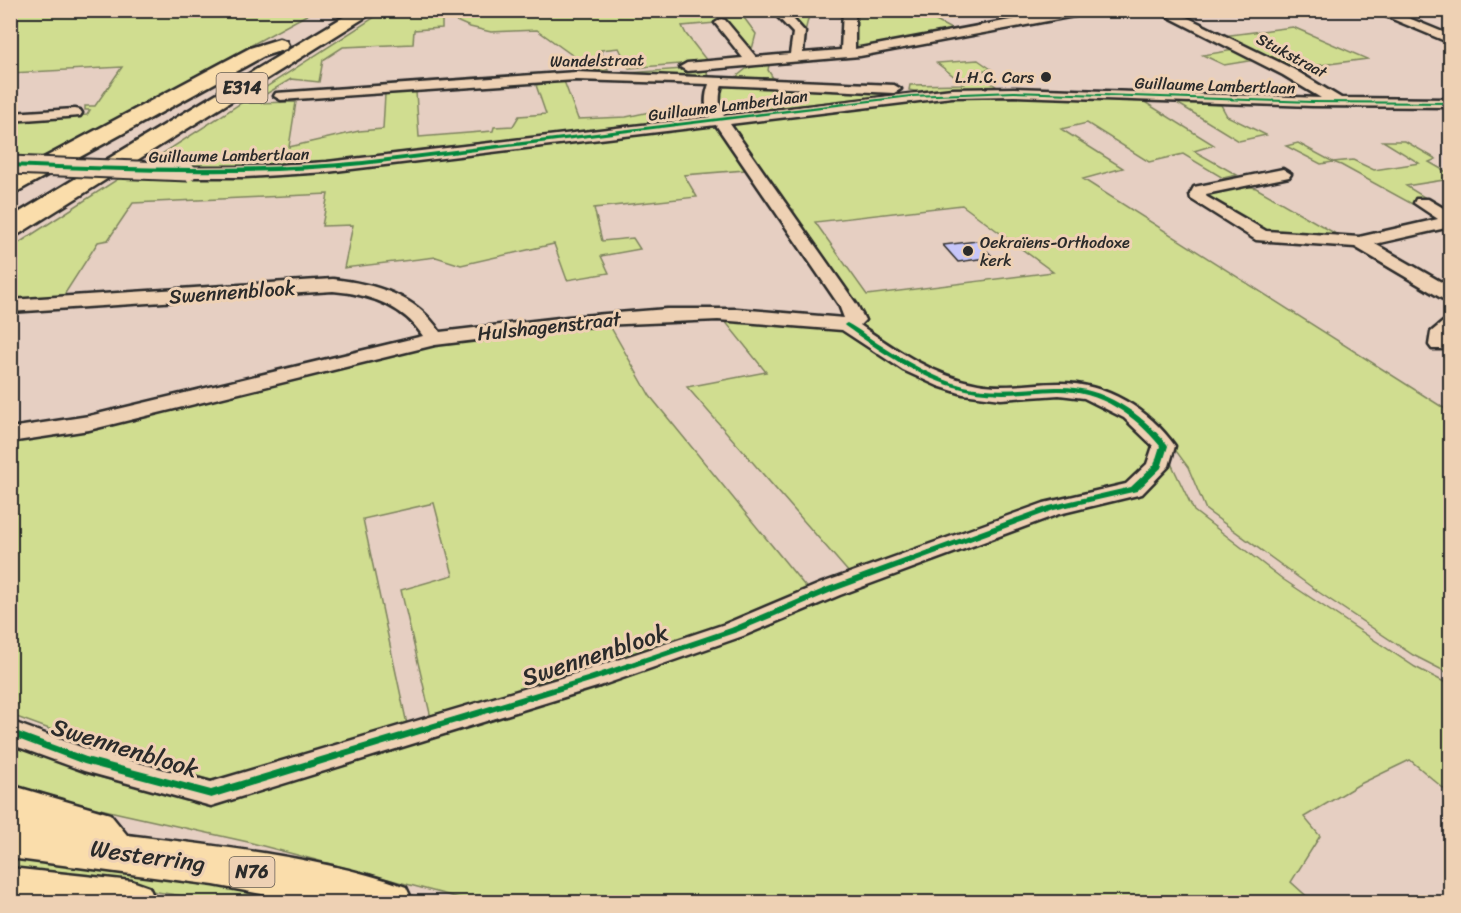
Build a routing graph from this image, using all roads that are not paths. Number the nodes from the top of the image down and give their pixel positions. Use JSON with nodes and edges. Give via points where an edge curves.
{"nodes":[{"id":1,"x":337,"y":10,"type":"edge"},
{"id":2,"x":368,"y":10,"type":"edge"},
{"id":3,"x":849,"y":10,"type":"edge"},
{"id":4,"x":1084,"y":10,"type":"edge"},
{"id":5,"x":1161,"y":10,"type":"edge"},
{"id":6,"x":1377,"y":10,"type":"edge"},
{"id":7,"x":780,"y":12,"type":"dead end"},
{"id":8,"x":721,"y":23,"type":"dead end"},
{"id":9,"x":1450,"y":39,"type":"edge"},
{"id":10,"x":279,"y":45,"type":"junction"},
{"id":11,"x":851,"y":53,"type":"junction"},
{"id":12,"x":792,"y":58,"type":"junction"},
{"id":13,"x":752,"y":62,"type":"junction"},
{"id":14,"x":718,"y":65,"type":"junction"},
{"id":15,"x":605,"y":76,"type":"junction"},
{"id":16,"x":717,"y":80,"type":"junction"},
{"id":17,"x":789,"y":83,"type":"junction"},
{"id":18,"x":282,"y":96,"type":"dead end"},
{"id":19,"x":911,"y":96,"type":"junction"},
{"id":20,"x":1339,"y":103,"type":"junction"},
{"id":21,"x":1450,"y":103,"type":"edge"},
{"id":22,"x":75,"y":113,"type":"dead end"},
{"id":23,"x":10,"y":117,"type":"edge"},
{"id":24,"x":718,"y":119,"type":"junction"},
{"id":25,"x":10,"y":165,"type":"edge"},
{"id":26,"x":1283,"y":174,"type":"dead end"},
{"id":27,"x":10,"y":186,"type":"edge"},
{"id":28,"x":10,"y":202,"type":"edge"},
{"id":29,"x":1422,"y":203,"type":"dead end"},
{"id":30,"x":1450,"y":220,"type":"edge"},
{"id":31,"x":10,"y":229,"type":"edge"},
{"id":32,"x":1359,"y":242,"type":"junction"},
{"id":33,"x":1450,"y":295,"type":"edge"},
{"id":34,"x":10,"y":306,"type":"edge"},
{"id":35,"x":847,"y":325,"type":"junction"},
{"id":36,"x":1450,"y":326,"type":"edge"},
{"id":37,"x":435,"y":339,"type":"junction"},
{"id":38,"x":1439,"y":345,"type":"dead end"},
{"id":39,"x":10,"y":435,"type":"edge"},
{"id":40,"x":10,"y":732,"type":"edge"},
{"id":41,"x":10,"y":803,"type":"edge"},
{"id":42,"x":10,"y":838,"type":"edge"},
{"id":43,"x":114,"y":851,"type":"junction"},
{"id":44,"x":10,"y":888,"type":"edge"},
{"id":45,"x":132,"y":903,"type":"edge"},
{"id":46,"x":389,"y":903,"type":"edge"}],
"edges":[{"from":1,"to":10,"type":"highway","number":"E314"},
{"from":2,"to":31,"type":"highway","number":"E314"},
{"from":3,"to":11,"type":"street"},
{"from":4,"to":11,"type":"street"},
{"from":5,"to":20,"type":"street","name":"Stukstraat","via":[[1288,72]]},
{"from":6,"to":9,"type":"street"},
{"from":7,"to":12,"type":"street","via":[[799,32]]},
{"from":8,"to":13,"type":"street"},
{"from":10,"to":27,"type":"highway","via":[[257,52]]},
{"from":10,"to":28,"type":"highway","number":"E314"},
{"from":11,"to":12,"type":"street"},
{"from":12,"to":13,"type":"street"},
{"from":12,"to":17,"type":"street","via":[[776,63],[772,69]]},
{"from":13,"to":14,"type":"street"},
{"from":13,"to":16,"type":"street"},
{"from":14,"to":15,"type":"street"},
{"from":14,"to":16,"type":"street","via":[[710,72]]},
{"from":15,"to":16,"type":"street","name":"Wandelstraat"},
{"from":15,"to":18,"type":"street","name":"Wandelstraat"},
{"from":16,"to":17,"type":"street","name":"Wandelstraat"},
{"from":16,"to":24,"type":"street","via":[[713,92]]},
{"from":17,"to":19,"type":"street","name":"Wandelstraat","via":[[889,88]]},
{"from":19,"to":20,"type":"street","name":"Guillaume Lambertlaan","via":[[1014,92]]},
{"from":19,"to":24,"type":"street","name":"Guillaume Lambertlaan"},
{"from":20,"to":21,"type":"street","name":"Guillaume Lambertlaan"},
{"from":22,"to":23,"type":"street"},
{"from":24,"to":25,"type":"street","name":"Guillaume Lambertlaan","bridge":true,"via":[[327,167],[188,172]]},
{"from":24,"to":35,"type":"street","via":[[848,305],[855,320]]},
{"from":26,"to":32,"type":"street","via":[[1200,190],[1199,199],[1262,236]]},
{"from":29,"to":30,"type":"street"},
{"from":30,"to":32,"type":"street"},
{"from":32,"to":33,"type":"street"},
{"from":34,"to":37,"type":"street","name":"Swennenblook","via":[[357,287],[412,310]]},
{"from":35,"to":37,"type":"street","name":"Hulshagenstraat","via":[[702,314],[580,321]]},
{"from":35,"to":40,"type":"street","name":"Swennenblook","via":[[941,381],[982,392],[1062,388],[1132,412],[1164,446],[1158,466],[1134,489],[1052,508],[831,588],[734,630],[612,672],[211,794],[84,760]]},
{"from":36,"to":38,"type":"street","via":[[1441,332]]},
{"from":37,"to":39,"type":"street","name":"Hulshagenstraat","via":[[89,423]]},
{"from":41,"to":43,"type":"highway","via":[[94,827]]},
{"from":42,"to":43,"type":"highway","name":"Westerring","number":"N76"},
{"from":43,"to":46,"type":"highway","name":"Westerring","number":"N76","via":[[214,865]]},
{"from":44,"to":45,"type":"highway"}]}
